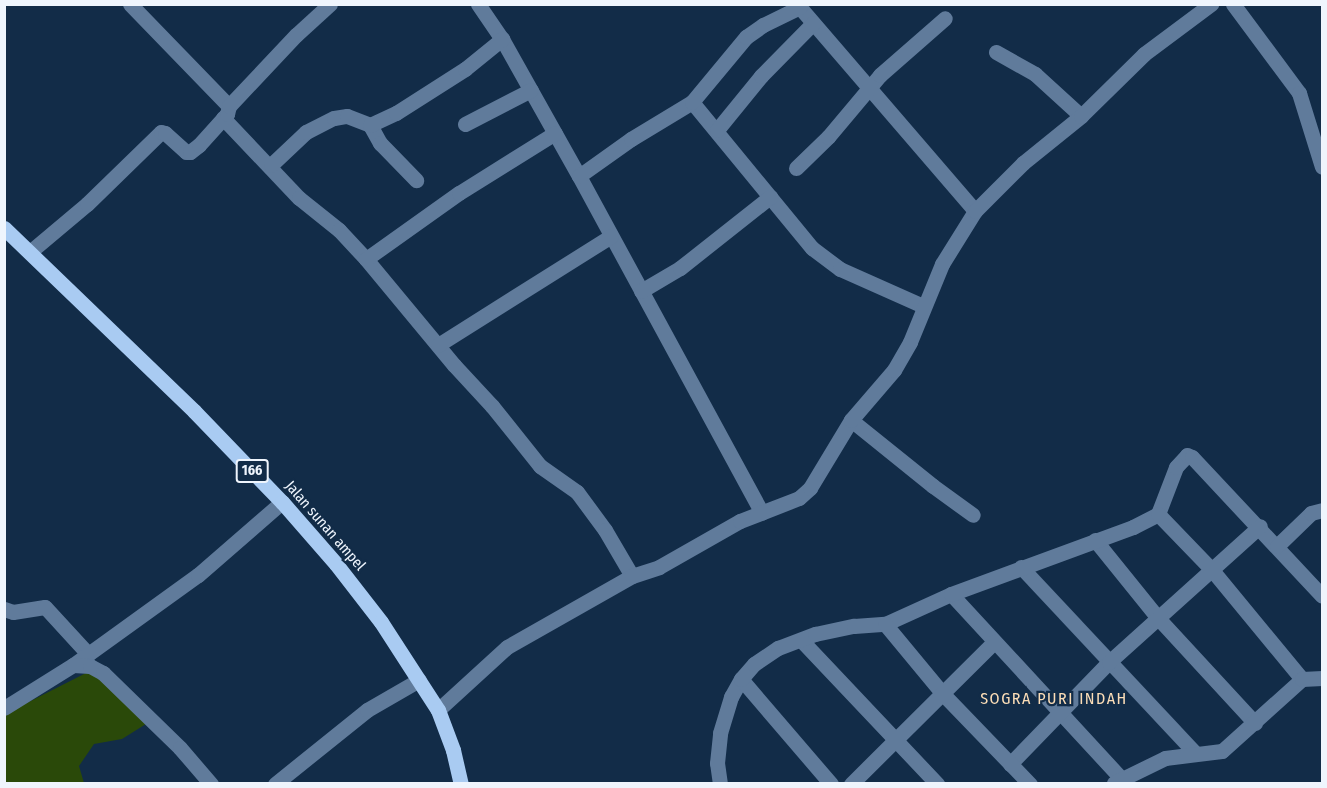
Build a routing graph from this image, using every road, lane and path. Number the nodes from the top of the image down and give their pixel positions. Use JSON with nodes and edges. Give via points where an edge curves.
{"nodes":[{"id":1,"x":130,"y":4,"type":"edge"},
{"id":2,"x":330,"y":4,"type":"edge"},
{"id":3,"x":478,"y":4,"type":"edge"},
{"id":4,"x":1211,"y":4,"type":"edge"},
{"id":5,"x":1233,"y":4,"type":"edge"},
{"id":6,"x":799,"y":6,"type":"edge"},
{"id":7,"x":945,"y":18,"type":"dead end"},
{"id":8,"x":813,"y":22,"type":"junction"},
{"id":9,"x":502,"y":39,"type":"junction"},
{"id":10,"x":996,"y":52,"type":"dead end"},
{"id":11,"x":869,"y":89,"type":"junction"},
{"id":12,"x":531,"y":90,"type":"junction"},
{"id":13,"x":692,"y":102,"type":"junction"},
{"id":14,"x":226,"y":112,"type":"junction"},
{"id":15,"x":1081,"y":116,"type":"junction"},
{"id":16,"x":465,"y":124,"type":"dead end"},
{"id":17,"x":370,"y":125,"type":"junction"},
{"id":18,"x":717,"y":130,"type":"junction"},
{"id":19,"x":555,"y":133,"type":"junction"},
{"id":20,"x":271,"y":165,"type":"junction"},
{"id":21,"x":1323,"y":167,"type":"edge"},
{"id":22,"x":796,"y":168,"type":"dead end"},
{"id":23,"x":579,"y":176,"type":"junction"},
{"id":24,"x":416,"y":180,"type":"dead end"},
{"id":25,"x":770,"y":197,"type":"junction"},
{"id":26,"x":975,"y":211,"type":"junction"},
{"id":27,"x":4,"y":228,"type":"edge"},
{"id":28,"x":611,"y":236,"type":"junction"},
{"id":29,"x":31,"y":251,"type":"junction"},
{"id":30,"x":366,"y":258,"type":"junction"},
{"id":31,"x":641,"y":291,"type":"junction"},
{"id":32,"x":923,"y":306,"type":"junction"},
{"id":33,"x":438,"y":345,"type":"junction"},
{"id":34,"x":851,"y":420,"type":"junction"},
{"id":35,"x":282,"y":502,"type":"junction"},
{"id":36,"x":1323,"y":510,"type":"edge"},
{"id":37,"x":762,"y":513,"type":"junction"},
{"id":38,"x":1158,"y":514,"type":"junction"},
{"id":39,"x":973,"y":515,"type":"dead end"},
{"id":40,"x":1260,"y":526,"type":"junction"},
{"id":41,"x":1095,"y":540,"type":"junction"},
{"id":42,"x":1277,"y":546,"type":"junction"},
{"id":43,"x":1021,"y":567,"type":"junction"},
{"id":44,"x":1212,"y":570,"type":"junction"},
{"id":45,"x":632,"y":576,"type":"junction"},
{"id":46,"x":951,"y":594,"type":"junction"},
{"id":47,"x":1323,"y":596,"type":"edge"},
{"id":48,"x":4,"y":609,"type":"edge"},
{"id":49,"x":1158,"y":618,"type":"junction"},
{"id":50,"x":885,"y":624,"type":"junction"},
{"id":51,"x":801,"y":641,"type":"junction"},
{"id":52,"x":994,"y":642,"type":"junction"},
{"id":53,"x":88,"y":654,"type":"junction"},
{"id":54,"x":1109,"y":662,"type":"junction"},
{"id":55,"x":73,"y":665,"type":"junction"},
{"id":56,"x":1323,"y":678,"type":"edge"},
{"id":57,"x":741,"y":679,"type":"junction"},
{"id":58,"x":1302,"y":679,"type":"junction"},
{"id":59,"x":419,"y":680,"type":"junction"},
{"id":60,"x":942,"y":693,"type":"junction"},
{"id":61,"x":4,"y":708,"type":"edge"},
{"id":62,"x":438,"y":710,"type":"junction"},
{"id":63,"x":1059,"y":712,"type":"junction"},
{"id":64,"x":1255,"y":723,"type":"junction"},
{"id":65,"x":896,"y":739,"type":"junction"},
{"id":66,"x":1194,"y":753,"type":"junction"},
{"id":67,"x":1010,"y":764,"type":"junction"},
{"id":68,"x":1117,"y":781,"type":"edge"},
{"id":69,"x":211,"y":783,"type":"edge"},
{"id":70,"x":275,"y":783,"type":"edge"},
{"id":71,"x":461,"y":783,"type":"edge"},
{"id":72,"x":720,"y":783,"type":"edge"},
{"id":73,"x":831,"y":783,"type":"edge"},
{"id":74,"x":851,"y":783,"type":"edge"},
{"id":75,"x":937,"y":783,"type":"edge"},
{"id":76,"x":1030,"y":783,"type":"edge"}],
"edges":[{"from":1,"to":14,"type":"street"},
{"from":2,"to":14,"type":"street"},
{"from":3,"to":9,"type":"street"},
{"from":4,"to":15,"type":"street","via":[[1144,54]]},
{"from":5,"to":21,"type":"street","via":[[1299,93]]},
{"from":6,"to":8,"type":"street"},
{"from":6,"to":13,"type":"street","via":[[746,38]]},
{"from":7,"to":11,"type":"street"},
{"from":8,"to":11,"type":"street"},
{"from":8,"to":18,"type":"street"},
{"from":9,"to":12,"type":"street"},
{"from":9,"to":17,"type":"street","via":[[465,69]]},
{"from":10,"to":15,"type":"street","via":[[1035,74]]},
{"from":11,"to":22,"type":"street"},
{"from":11,"to":26,"type":"street"},
{"from":12,"to":16,"type":"street"},
{"from":12,"to":19,"type":"street"},
{"from":13,"to":18,"type":"street"},
{"from":13,"to":23,"type":"street"},
{"from":14,"to":20,"type":"street"},
{"from":14,"to":29,"type":"street","via":[[190,152],[161,132],[87,204]]},
{"from":15,"to":26,"type":"street","via":[[1023,163]]},
{"from":17,"to":20,"type":"street","via":[[347,116],[334,118],[306,132]]},
{"from":17,"to":24,"type":"street","via":[[380,143]]},
{"from":18,"to":25,"type":"street"},
{"from":19,"to":23,"type":"street"},
{"from":19,"to":30,"type":"street"},
{"from":20,"to":30,"type":"street","via":[[299,198]]},
{"from":23,"to":28,"type":"street"},
{"from":25,"to":31,"type":"street","via":[[680,268]]},
{"from":25,"to":32,"type":"street","via":[[829,262],[858,279]]},
{"from":26,"to":32,"type":"street","via":[[942,264]]},
{"from":27,"to":29,"type":"main road","name":"Jalan sunan ampel","number":"166"},
{"from":28,"to":31,"type":"street"},
{"from":28,"to":33,"type":"street"},
{"from":29,"to":35,"type":"main road","name":"Jalan sunan ampel","number":"166"},
{"from":30,"to":33,"type":"street"},
{"from":31,"to":37,"type":"street"},
{"from":32,"to":34,"type":"street","via":[[910,342],[894,370]]},
{"from":33,"to":45,"type":"street","via":[[540,466],[577,492]]},
{"from":34,"to":37,"type":"street","via":[[810,488],[799,498]]},
{"from":34,"to":39,"type":"street"},
{"from":35,"to":53,"type":"street","via":[[198,575]]},
{"from":35,"to":59,"type":"main road","name":"Jalan sunan ampel","number":"166","via":[[381,622]]},
{"from":36,"to":42,"type":"street","via":[[1311,513]]},
{"from":37,"to":45,"type":"street","via":[[740,521],[659,567]]},
{"from":38,"to":40,"type":"street","via":[[1176,467],[1187,455]]},
{"from":38,"to":41,"type":"street"},
{"from":38,"to":44,"type":"street"},
{"from":40,"to":42,"type":"street"},
{"from":40,"to":44,"type":"street"},
{"from":41,"to":43,"type":"street"},
{"from":41,"to":49,"type":"street"},
{"from":42,"to":47,"type":"street"},
{"from":43,"to":46,"type":"street"},
{"from":43,"to":54,"type":"street"},
{"from":44,"to":49,"type":"street"},
{"from":44,"to":58,"type":"street"},
{"from":45,"to":62,"type":"street","via":[[507,647]]},
{"from":46,"to":50,"type":"street"},
{"from":46,"to":52,"type":"street"},
{"from":48,"to":53,"type":"street","via":[[14,612],[45,607]]},
{"from":49,"to":54,"type":"street"},
{"from":49,"to":64,"type":"street"},
{"from":50,"to":51,"type":"street","via":[[854,626]]},
{"from":50,"to":60,"type":"street"},
{"from":51,"to":57,"type":"street","via":[[778,648],[754,664]]},
{"from":51,"to":65,"type":"street"},
{"from":52,"to":60,"type":"street"},
{"from":52,"to":63,"type":"street"},
{"from":53,"to":55,"type":"street"},
{"from":54,"to":63,"type":"street"},
{"from":54,"to":66,"type":"street"},
{"from":55,"to":61,"type":"street"},
{"from":55,"to":69,"type":"street","via":[[90,666],[104,673]]},
{"from":56,"to":58,"type":"street"},
{"from":57,"to":72,"type":"street","via":[[720,734]]},
{"from":57,"to":73,"type":"street"},
{"from":58,"to":64,"type":"street"},
{"from":59,"to":62,"type":"main road","name":"Jalan sunan ampel","number":"166"},
{"from":59,"to":70,"type":"street","via":[[367,710]]},
{"from":60,"to":65,"type":"street"},
{"from":60,"to":67,"type":"street"},
{"from":62,"to":71,"type":"main road","name":"Jalan sunan ampel","number":"166"},
{"from":63,"to":67,"type":"street"},
{"from":63,"to":68,"type":"street"},
{"from":64,"to":66,"type":"street","via":[[1222,751]]},
{"from":65,"to":74,"type":"street"},
{"from":65,"to":75,"type":"street"},
{"from":66,"to":68,"type":"street","via":[[1165,758]]},
{"from":67,"to":76,"type":"street"}]}
